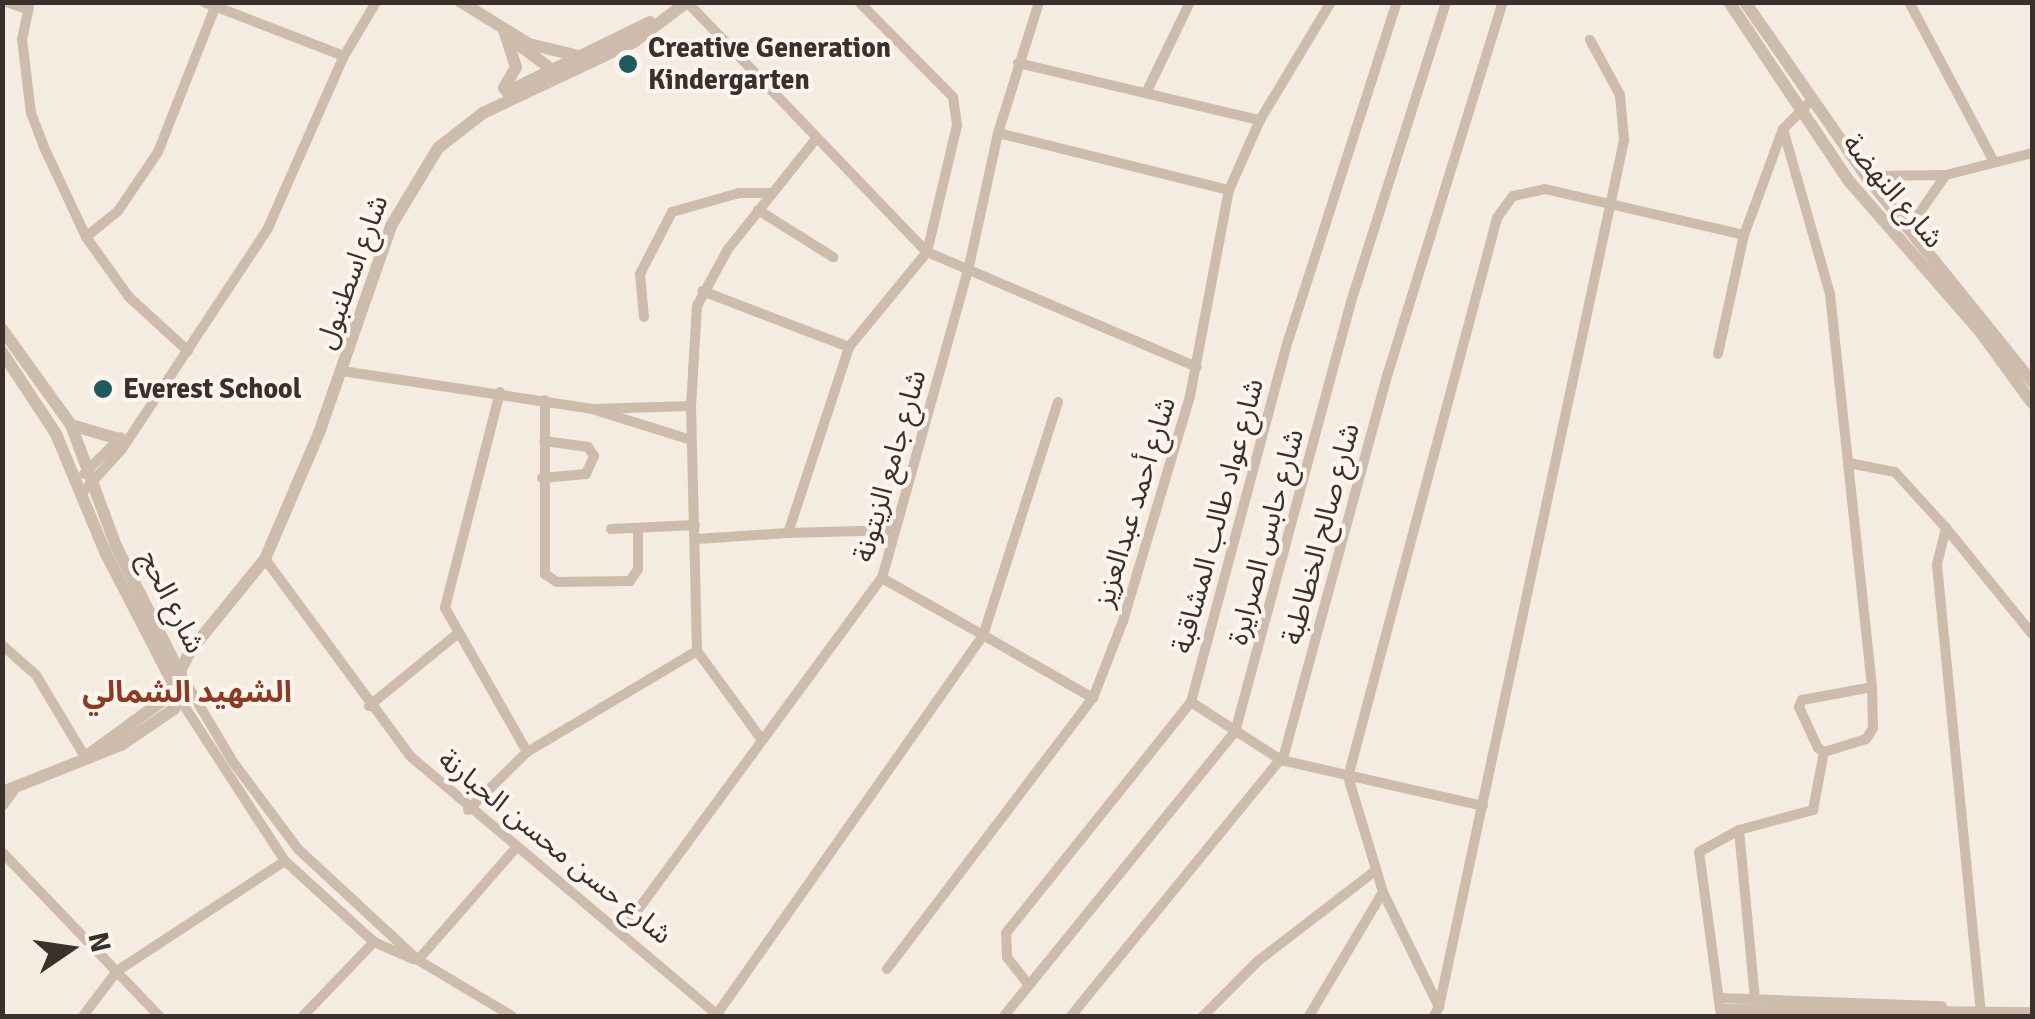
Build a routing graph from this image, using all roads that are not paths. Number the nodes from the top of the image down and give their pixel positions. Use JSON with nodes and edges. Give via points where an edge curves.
{"nodes":[{"id":1,"x":7,"y":2,"type":"edge"},
{"id":2,"x":376,"y":2,"type":"edge"},
{"id":3,"x":461,"y":2,"type":"edge"},
{"id":4,"x":687,"y":2,"type":"edge"},
{"id":5,"x":860,"y":2,"type":"edge"},
{"id":6,"x":1040,"y":2,"type":"edge"},
{"id":7,"x":1190,"y":2,"type":"edge"},
{"id":8,"x":1331,"y":2,"type":"edge"},
{"id":9,"x":1397,"y":2,"type":"edge"},
{"id":10,"x":1446,"y":2,"type":"edge"},
{"id":11,"x":1503,"y":2,"type":"edge"},
{"id":12,"x":1730,"y":2,"type":"edge"},
{"id":13,"x":1746,"y":2,"type":"edge"},
{"id":14,"x":1909,"y":2,"type":"edge"},
{"id":15,"x":210,"y":5,"type":"edge"},
{"id":16,"x":28,"y":6,"type":"edge"},
{"id":17,"x":672,"y":14,"type":"junction"},
{"id":18,"x":504,"y":29,"type":"junction"},
{"id":19,"x":1590,"y":40,"type":"dead end"},
{"id":20,"x":344,"y":56,"type":"junction"},
{"id":21,"x":576,"y":56,"type":"junction"},
{"id":22,"x":1018,"y":63,"type":"junction"},
{"id":23,"x":547,"y":68,"type":"junction"},
{"id":24,"x":568,"y":71,"type":"junction"},
{"id":25,"x":1148,"y":89,"type":"junction"},
{"id":26,"x":1811,"y":101,"type":"junction"},
{"id":27,"x":1795,"y":110,"type":"junction"},
{"id":28,"x":483,"y":113,"type":"junction"},
{"id":29,"x":1260,"y":120,"type":"junction"},
{"id":30,"x":1783,"y":129,"type":"junction"},
{"id":31,"x":998,"y":134,"type":"junction"},
{"id":32,"x":814,"y":140,"type":"junction"},
{"id":33,"x":2032,"y":153,"type":"edge"},
{"id":34,"x":1994,"y":162,"type":"junction"},
{"id":35,"x":1946,"y":175,"type":"junction"},
{"id":36,"x":1866,"y":176,"type":"junction"},
{"id":37,"x":1228,"y":190,"type":"junction"},
{"id":38,"x":771,"y":193,"type":"junction"},
{"id":39,"x":1609,"y":207,"type":"junction"},
{"id":40,"x":758,"y":210,"type":"junction"},
{"id":41,"x":1744,"y":235,"type":"junction"},
{"id":42,"x":86,"y":236,"type":"junction"},
{"id":43,"x":1920,"y":239,"type":"junction"},
{"id":44,"x":927,"y":252,"type":"junction"},
{"id":45,"x":833,"y":257,"type":"dead end"},
{"id":46,"x":968,"y":272,"type":"junction"},
{"id":47,"x":702,"y":290,"type":"junction"},
{"id":48,"x":644,"y":317,"type":"dead end"},
{"id":49,"x":2,"y":329,"type":"edge"},
{"id":50,"x":849,"y":346,"type":"junction"},
{"id":51,"x":188,"y":351,"type":"junction"},
{"id":52,"x":2,"y":352,"type":"edge"},
{"id":53,"x":1718,"y":354,"type":"dead end"},
{"id":54,"x":1196,"y":367,"type":"junction"},
{"id":55,"x":342,"y":371,"type":"junction"},
{"id":56,"x":2032,"y":382,"type":"edge"},
{"id":57,"x":500,"y":392,"type":"junction"},
{"id":58,"x":545,"y":400,"type":"junction"},
{"id":59,"x":1058,"y":402,"type":"dead end"},
{"id":60,"x":2032,"y":403,"type":"edge"},
{"id":61,"x":691,"y":406,"type":"junction"},
{"id":62,"x":592,"y":409,"type":"junction"},
{"id":63,"x":71,"y":426,"type":"junction"},
{"id":64,"x":125,"y":435,"type":"junction"},
{"id":65,"x":691,"y":440,"type":"junction"},
{"id":66,"x":544,"y":441,"type":"junction"},
{"id":67,"x":1848,"y":463,"type":"junction"},
{"id":68,"x":91,"y":468,"type":"junction"},
{"id":69,"x":542,"y":478,"type":"junction"},
{"id":70,"x":97,"y":482,"type":"junction"},
{"id":71,"x":80,"y":487,"type":"junction"},
{"id":72,"x":695,"y":524,"type":"junction"},
{"id":73,"x":612,"y":528,"type":"dead end"},
{"id":74,"x":638,"y":528,"type":"junction"},
{"id":75,"x":1946,"y":528,"type":"junction"},
{"id":76,"x":895,"y":530,"type":"junction"},
{"id":77,"x":788,"y":533,"type":"junction"},
{"id":78,"x":696,"y":540,"type":"junction"},
{"id":79,"x":265,"y":558,"type":"junction"},
{"id":80,"x":882,"y":578,"type":"junction"},
{"id":81,"x":2032,"y":634,"type":"edge"},
{"id":82,"x":456,"y":635,"type":"junction"},
{"id":83,"x":983,"y":635,"type":"junction"},
{"id":84,"x":2,"y":645,"type":"edge"},
{"id":85,"x":698,"y":651,"type":"junction"},
{"id":86,"x":1872,"y":687,"type":"junction"},
{"id":87,"x":179,"y":688,"type":"junction"},
{"id":88,"x":1093,"y":698,"type":"junction"},
{"id":89,"x":1191,"y":702,"type":"junction"},
{"id":90,"x":369,"y":706,"type":"junction"},
{"id":91,"x":1235,"y":732,"type":"junction"},
{"id":92,"x":762,"y":740,"type":"junction"},
{"id":93,"x":527,"y":752,"type":"junction"},
{"id":94,"x":1824,"y":752,"type":"junction"},
{"id":95,"x":86,"y":758,"type":"junction"},
{"id":96,"x":1282,"y":760,"type":"junction"},
{"id":97,"x":1348,"y":777,"type":"junction"},
{"id":98,"x":7,"y":792,"type":"edge"},
{"id":99,"x":2,"y":805,"type":"edge"},
{"id":100,"x":1483,"y":806,"type":"junction"},
{"id":101,"x":468,"y":810,"type":"junction"},
{"id":102,"x":1739,"y":830,"type":"junction"},
{"id":103,"x":515,"y":849,"type":"junction"},
{"id":104,"x":2,"y":852,"type":"edge"},
{"id":105,"x":285,"y":861,"type":"junction"},
{"id":106,"x":1375,"y":872,"type":"junction"},
{"id":107,"x":1383,"y":892,"type":"junction"},
{"id":108,"x":623,"y":930,"type":"junction"},
{"id":109,"x":374,"y":942,"type":"junction"},
{"id":110,"x":418,"y":960,"type":"junction"},
{"id":111,"x":887,"y":969,"type":"dead end"},
{"id":112,"x":117,"y":972,"type":"junction"},
{"id":113,"x":1028,"y":984,"type":"junction"},
{"id":114,"x":1755,"y":998,"type":"junction"},
{"id":115,"x":1839,"y":1004,"type":"junction"},
{"id":116,"x":1862,"y":1004,"type":"junction"},
{"id":117,"x":1980,"y":1007,"type":"junction"},
{"id":118,"x":1720,"y":1008,"type":"edge"},
{"id":119,"x":1958,"y":1008,"type":"junction"},
{"id":120,"x":1436,"y":1012,"type":"edge"},
{"id":121,"x":2032,"y":1012,"type":"edge"},
{"id":122,"x":1935,"y":1014,"type":"edge"},
{"id":123,"x":507,"y":1015,"type":"edge"},
{"id":124,"x":718,"y":1015,"type":"edge"},
{"id":125,"x":83,"y":1016,"type":"edge"},
{"id":126,"x":159,"y":1016,"type":"edge"},
{"id":127,"x":304,"y":1016,"type":"edge"},
{"id":128,"x":1004,"y":1016,"type":"edge"},
{"id":129,"x":1071,"y":1016,"type":"edge"},
{"id":130,"x":1203,"y":1016,"type":"edge"},
{"id":131,"x":1309,"y":1016,"type":"edge"}],
"edges":[{"from":1,"to":16,"type":"street"},
{"from":2,"to":20,"type":"street"},
{"from":3,"to":18,"type":"street"},
{"from":4,"to":17,"type":"street","name":"شارع اسطنبول"},
{"from":4,"to":32,"type":"street"},
{"from":5,"to":44,"type":"street","via":[[956,106]]},
{"from":6,"to":22,"type":"street","name":"شارع جامع الزيتونة"},
{"from":7,"to":25,"type":"street"},
{"from":8,"to":29,"type":"street","name":"شارع أحمد عبدالعزيز"},
{"from":9,"to":89,"type":"street","name":"شارع عواد طالب المشاقبة","via":[[1288,341]]},
{"from":10,"to":91,"type":"street","name":"شارع حابس الصرايرة","via":[[1350,304]]},
{"from":11,"to":96,"type":"street","name":"شارع صالح الخطاطبة","via":[[1388,374]]},
{"from":12,"to":27,"type":"street","name":"شارع النهضة"},
{"from":13,"to":26,"type":"street","name":"شارع النهضة"},
{"from":14,"to":34,"type":"street"},
{"from":15,"to":20,"type":"street"},
{"from":15,"to":42,"type":"street","via":[[158,152],[118,211]]},
{"from":16,"to":42,"type":"street","via":[[22,39],[30,113]]},
{"from":17,"to":21,"type":"street","name":"شارع اسطنبول"},
{"from":17,"to":24,"type":"street","name":"شارع اسطنبول","via":[[634,42]]},
{"from":18,"to":21,"type":"street","via":[[544,50]]},
{"from":18,"to":23,"type":"street"},
{"from":18,"to":28,"type":"street","via":[[516,67]]},
{"from":19,"to":39,"type":"street","via":[[1626,116]]},
{"from":20,"to":51,"type":"street","via":[[268,228]]},
{"from":21,"to":23,"type":"street","name":"شارع اسطنبول"},
{"from":22,"to":25,"type":"street"},
{"from":22,"to":31,"type":"street","name":"شارع جامع الزيتونة"},
{"from":23,"to":24,"type":"street"},
{"from":23,"to":28,"type":"street","name":"شارع اسطنبول"},
{"from":24,"to":28,"type":"street","name":"شارع اسطنبول"},
{"from":25,"to":29,"type":"street"},
{"from":26,"to":27,"type":"street"},
{"from":26,"to":36,"type":"street","name":"شارع النهضة"},
{"from":27,"to":30,"type":"street"},
{"from":27,"to":60,"type":"street","name":"شارع النهضة"},
{"from":28,"to":55,"type":"street","name":"شارع اسطنبول","via":[[438,148],[401,204]]},
{"from":29,"to":37,"type":"street","name":"شارع أحمد عبدالعزيز"},
{"from":30,"to":41,"type":"street"},
{"from":30,"to":67,"type":"street","via":[[1830,294]]},
{"from":31,"to":37,"type":"street"},
{"from":31,"to":46,"type":"street","name":"شارع جامع الزيتونة"},
{"from":32,"to":38,"type":"street"},
{"from":32,"to":44,"type":"street"},
{"from":33,"to":34,"type":"street"},
{"from":34,"to":35,"type":"street"},
{"from":35,"to":36,"type":"street"},
{"from":35,"to":43,"type":"street","via":[[1916,218]]},
{"from":36,"to":43,"type":"street","name":"شارع النهضة"},
{"from":37,"to":54,"type":"street","name":"شارع أحمد عبدالعزيز"},
{"from":38,"to":40,"type":"street"},
{"from":38,"to":48,"type":"street","via":[[739,193],[672,212],[640,274]]},
{"from":39,"to":41,"type":"street"},
{"from":39,"to":97,"type":"street","via":[[1526,189],[1497,218]]},
{"from":39,"to":100,"type":"street"},
{"from":40,"to":45,"type":"street"},
{"from":40,"to":47,"type":"street"},
{"from":41,"to":53,"type":"street"},
{"from":42,"to":51,"type":"street","via":[[129,297]]},
{"from":43,"to":56,"type":"street","name":"شارع النهضة"},
{"from":44,"to":46,"type":"street"},
{"from":44,"to":50,"type":"street"},
{"from":46,"to":54,"type":"street"},
{"from":46,"to":76,"type":"street","name":"شارع جامع الزيتونة"},
{"from":47,"to":50,"type":"street"},
{"from":47,"to":61,"type":"street"},
{"from":49,"to":63,"type":"street","name":"شارع الحج"},
{"from":50,"to":77,"type":"street"},
{"from":51,"to":64,"type":"street"},
{"from":52,"to":71,"type":"street","name":"شارع الحج","via":[[43,412]]},
{"from":54,"to":88,"type":"street","name":"شارع أحمد عبدالعزيز","via":[[1141,565]]},
{"from":55,"to":57,"type":"street"},
{"from":55,"to":79,"type":"street","name":"شارع اسطنبول"},
{"from":57,"to":58,"type":"street"},
{"from":57,"to":82,"type":"street","via":[[446,593]]},
{"from":58,"to":62,"type":"street"},
{"from":58,"to":66,"type":"street"},
{"from":59,"to":83,"type":"street"},
{"from":61,"to":62,"type":"street"},
{"from":61,"to":65,"type":"street"},
{"from":62,"to":65,"type":"street"},
{"from":63,"to":64,"type":"street"},
{"from":63,"to":68,"type":"street","name":"شارع الحج"},
{"from":64,"to":68,"type":"street"},
{"from":64,"to":70,"type":"street"},
{"from":65,"to":72,"type":"street"},
{"from":66,"to":69,"type":"street"},
{"from":66,"to":69,"type":"street","via":[[588,447],[594,456],[586,474]]},
{"from":67,"to":75,"type":"street","via":[[1895,472]]},
{"from":67,"to":86,"type":"street"},
{"from":68,"to":70,"type":"street","name":"شارع الحج"},
{"from":68,"to":71,"type":"street"},
{"from":69,"to":74,"type":"street","via":[[550,580],[630,581],[638,570]]},
{"from":70,"to":71,"type":"street"},
{"from":70,"to":87,"type":"street","name":"شارع الحج","via":[[116,546]]},
{"from":71,"to":87,"type":"street","name":"شارع الحج"},
{"from":72,"to":74,"type":"street"},
{"from":72,"to":78,"type":"street"},
{"from":73,"to":74,"type":"street"},
{"from":75,"to":81,"type":"street"},
{"from":75,"to":117,"type":"street","via":[[1937,565]]},
{"from":76,"to":77,"type":"street"},
{"from":76,"to":80,"type":"street","name":"شارع جامع الزيتونة"},
{"from":77,"to":78,"type":"street"},
{"from":78,"to":85,"type":"street"},
{"from":79,"to":87,"type":"street","name":"شارع اسطنبول","via":[[192,650]]},
{"from":79,"to":90,"type":"street","name":"شارع حسن محسن الحبارنة"},
{"from":80,"to":83,"type":"street"},
{"from":80,"to":92,"type":"street","name":"شارع جامع الزيتونة"},
{"from":82,"to":90,"type":"street"},
{"from":82,"to":93,"type":"street"},
{"from":83,"to":88,"type":"street"},
{"from":83,"to":124,"type":"street"},
{"from":84,"to":95,"type":"street","via":[[36,676]]},
{"from":85,"to":92,"type":"street"},
{"from":85,"to":93,"type":"street"},
{"from":86,"to":94,"type":"street","via":[[1870,734]]},
{"from":86,"to":94,"type":"street","via":[[1802,700],[1808,733]]},
{"from":87,"to":95,"type":"street","name":"شارع اسطنبول","via":[[134,738]]},
{"from":87,"to":105,"type":"street","name":"شارع الحج"},
{"from":87,"to":110,"type":"street","name":"شارع الحج","via":[[266,811],[336,888]]},
{"from":88,"to":111,"type":"street","name":"شارع أحمد عبدالعزيز"},
{"from":89,"to":91,"type":"street"},
{"from":89,"to":113,"type":"street","name":"شارع عواد طالب المشاقبة","via":[[1009,927],[1004,950]]},
{"from":90,"to":101,"type":"street","name":"شارع حسن محسن الحبارنة"},
{"from":91,"to":96,"type":"street"},
{"from":91,"to":113,"type":"street","name":"شارع حابس الصرايرة"},
{"from":92,"to":108,"type":"street","name":"شارع جامع الزيتونة"},
{"from":93,"to":101,"type":"street"},
{"from":94,"to":102,"type":"street","via":[[1813,810]]},
{"from":95,"to":98,"type":"street","name":"شارع اسطنبول"},
{"from":96,"to":97,"type":"street"},
{"from":96,"to":129,"type":"street","name":"شارع صالح الخطاطبة"},
{"from":97,"to":100,"type":"street"},
{"from":97,"to":106,"type":"street"},
{"from":98,"to":99,"type":"street","name":"شارع اسطنبول"},
{"from":100,"to":120,"type":"street"},
{"from":101,"to":103,"type":"street","name":"شارع حسن محسن الحبارنة"},
{"from":102,"to":114,"type":"street"},
{"from":102,"to":118,"type":"street","via":[[1699,852]]},
{"from":103,"to":108,"type":"street","name":"شارع حسن محسن الحبارنة"},
{"from":103,"to":110,"type":"street"},
{"from":104,"to":112,"type":"street"},
{"from":105,"to":109,"type":"street","name":"شارع الحج"},
{"from":105,"to":112,"type":"street"},
{"from":106,"to":107,"type":"street"},
{"from":106,"to":130,"type":"street","via":[[1258,961]]},
{"from":107,"to":120,"type":"street"},
{"from":107,"to":131,"type":"street"},
{"from":108,"to":124,"type":"street","name":"شارع حسن محسن الحبارنة"},
{"from":109,"to":110,"type":"street","name":"شارع الحج"},
{"from":109,"to":127,"type":"street"},
{"from":110,"to":123,"type":"street","name":"شارع الحج"},
{"from":112,"to":125,"type":"street"},
{"from":112,"to":126,"type":"street"},
{"from":113,"to":128,"type":"street","name":"شارع حابس الصرايرة"},
{"from":114,"to":115,"type":"street"},
{"from":114,"to":118,"type":"street"},
{"from":115,"to":116,"type":"street"},
{"from":115,"to":118,"type":"street"},
{"from":116,"to":119,"type":"street"},
{"from":116,"to":122,"type":"street"},
{"from":117,"to":119,"type":"street"},
{"from":117,"to":121,"type":"street"},
{"from":119,"to":122,"type":"street"}]}
